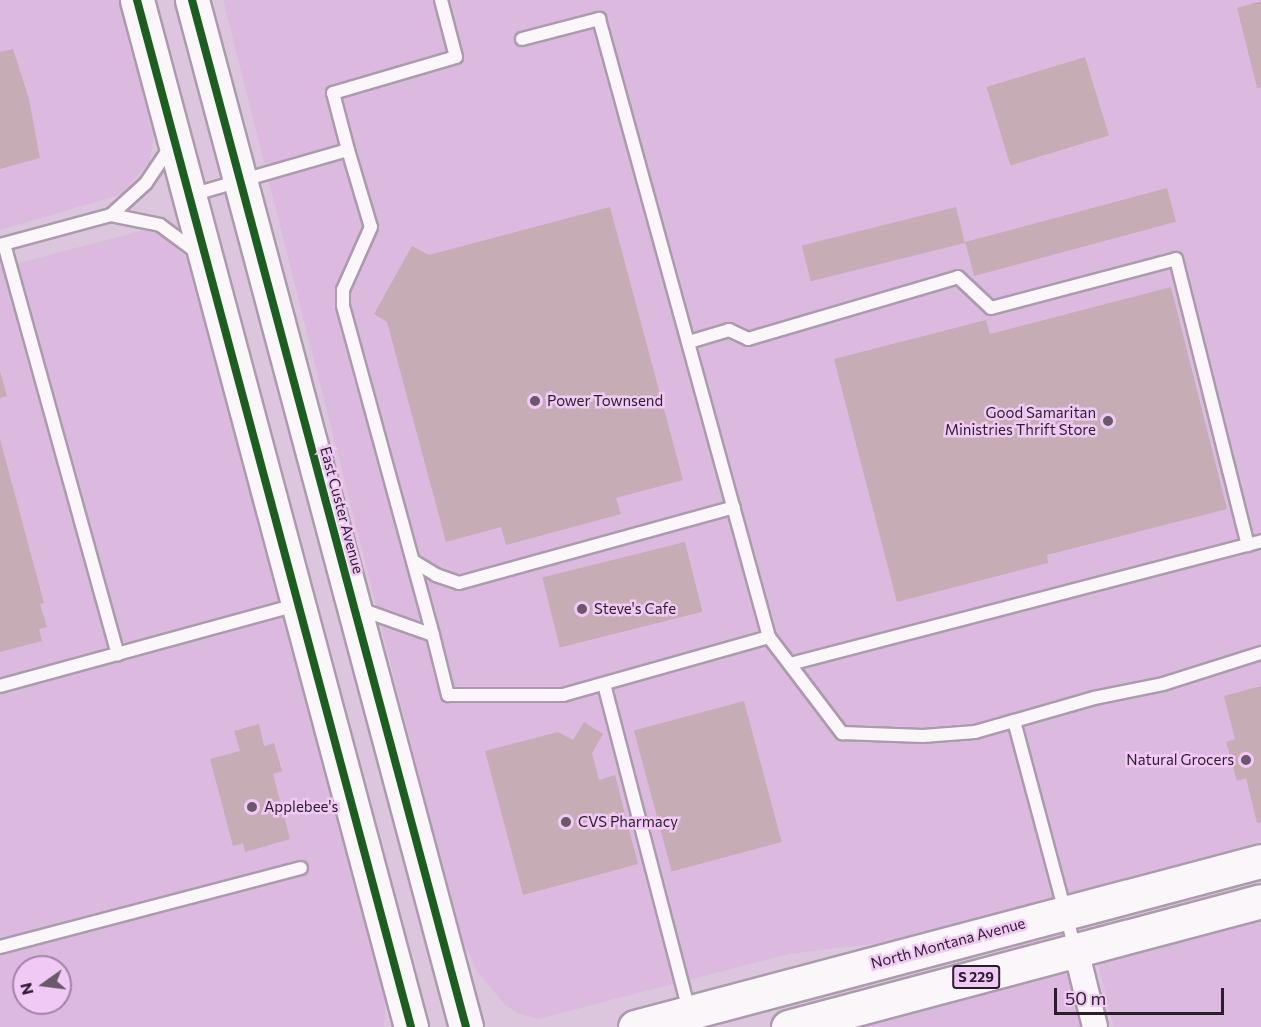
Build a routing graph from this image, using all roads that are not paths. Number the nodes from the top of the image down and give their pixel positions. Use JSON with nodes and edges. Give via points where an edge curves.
{"nodes":[{"id":1,"x":137,"y":0,"type":"edge"},
{"id":2,"x":192,"y":0,"type":"edge"},
{"id":3,"x":441,"y":0,"type":"edge"},
{"id":4,"x":522,"y":39,"type":"dead end"},
{"id":5,"x":175,"y":141,"type":"junction"},
{"id":6,"x":348,"y":150,"type":"junction"},
{"id":7,"x":241,"y":182,"type":"junction"},
{"id":8,"x":190,"y":196,"type":"junction"},
{"id":9,"x":111,"y":215,"type":"junction"},
{"id":10,"x":2,"y":244,"type":"edge"},
{"id":11,"x":209,"y":266,"type":"junction"},
{"id":12,"x":689,"y":342,"type":"junction"},
{"id":13,"x":734,"y":507,"type":"junction"},
{"id":14,"x":1261,"y":541,"type":"edge"},
{"id":15,"x":1248,"y":545,"type":"junction"},
{"id":16,"x":413,"y":561,"type":"junction"},
{"id":17,"x":299,"y":605,"type":"junction"},
{"id":18,"x":354,"y":607,"type":"junction"},
{"id":19,"x":433,"y":635,"type":"junction"},
{"id":20,"x":769,"y":637,"type":"junction"},
{"id":21,"x":1261,"y":653,"type":"edge"},
{"id":22,"x":118,"y":654,"type":"junction"},
{"id":23,"x":790,"y":664,"type":"junction"},
{"id":24,"x":604,"y":684,"type":"junction"},
{"id":25,"x":0,"y":686,"type":"edge"},
{"id":26,"x":1014,"y":721,"type":"junction"},
{"id":27,"x":1261,"y":861,"type":"edge"},
{"id":28,"x":301,"y":868,"type":"dead end"},
{"id":29,"x":1261,"y":901,"type":"edge"},
{"id":30,"x":1065,"y":912,"type":"junction"},
{"id":31,"x":0,"y":947,"type":"edge"},
{"id":32,"x":1076,"y":951,"type":"junction"},
{"id":33,"x":783,"y":1012,"type":"edge"},
{"id":34,"x":689,"y":1013,"type":"junction"},
{"id":35,"x":411,"y":1027,"type":"edge"},
{"id":36,"x":466,"y":1027,"type":"edge"},
{"id":37,"x":635,"y":1027,"type":"edge"},
{"id":38,"x":1095,"y":1027,"type":"edge"}],
"edges":[{"from":1,"to":5,"type":"main road"},
{"from":2,"to":7,"type":"main road","name":"East Custer Avenue"},
{"from":3,"to":6,"type":"lane","via":[[456,57],[333,93]]},
{"from":4,"to":12,"type":"lane","via":[[599,19]]},
{"from":5,"to":8,"type":"main road"},
{"from":5,"to":9,"type":"lane","via":[[146,183]]},
{"from":6,"to":7,"type":"lane"},
{"from":6,"to":16,"type":"lane","via":[[371,227],[343,290],[343,306]]},
{"from":7,"to":8,"type":"lane"},
{"from":7,"to":18,"type":"main road","name":"East Custer Avenue"},
{"from":8,"to":11,"type":"main road"},
{"from":9,"to":10,"type":"lane"},
{"from":9,"to":11,"type":"lane","via":[[160,225]]},
{"from":10,"to":22,"type":"lane"},
{"from":11,"to":17,"type":"main road"},
{"from":12,"to":13,"type":"lane"},
{"from":12,"to":15,"type":"lane","via":[[729,330],[748,339],[958,277],[991,308],[1176,259]]},
{"from":13,"to":16,"type":"lane","via":[[459,583],[436,576]]},
{"from":13,"to":20,"type":"lane"},
{"from":14,"to":15,"type":"lane"},
{"from":15,"to":23,"type":"lane"},
{"from":16,"to":19,"type":"lane"},
{"from":17,"to":22,"type":"lane"},
{"from":17,"to":35,"type":"main road"},
{"from":18,"to":19,"type":"lane"},
{"from":18,"to":36,"type":"main road","name":"East Custer Avenue"},
{"from":19,"to":24,"type":"lane","via":[[448,695],[563,695]]},
{"from":20,"to":23,"type":"lane"},
{"from":20,"to":24,"type":"lane"},
{"from":21,"to":26,"type":"lane","via":[[1163,684],[1094,698]]},
{"from":22,"to":25,"type":"lane"},
{"from":23,"to":26,"type":"lane","via":[[842,734],[923,736],[975,732]]},
{"from":24,"to":34,"type":"lane"},
{"from":26,"to":30,"type":"lane"},
{"from":27,"to":30,"type":"main road","name":"North Montana Avenue","number":"S 229"},
{"from":28,"to":31,"type":"lane"},
{"from":29,"to":32,"type":"main road","name":"North Montana Avenue","number":"S 229"},
{"from":30,"to":32,"type":"lane"},
{"from":30,"to":33,"type":"main road","name":"North Montana Avenue","number":"S 229"},
{"from":32,"to":33,"type":"main road","name":"North Montana Avenue","number":"S 229"},
{"from":32,"to":38,"type":"street"},
{"from":33,"to":34,"type":"main road","name":"North Montana Avenue","number":"S 229"},
{"from":34,"to":37,"type":"main road","name":"North Montana Avenue","number":"S 229"}]}
